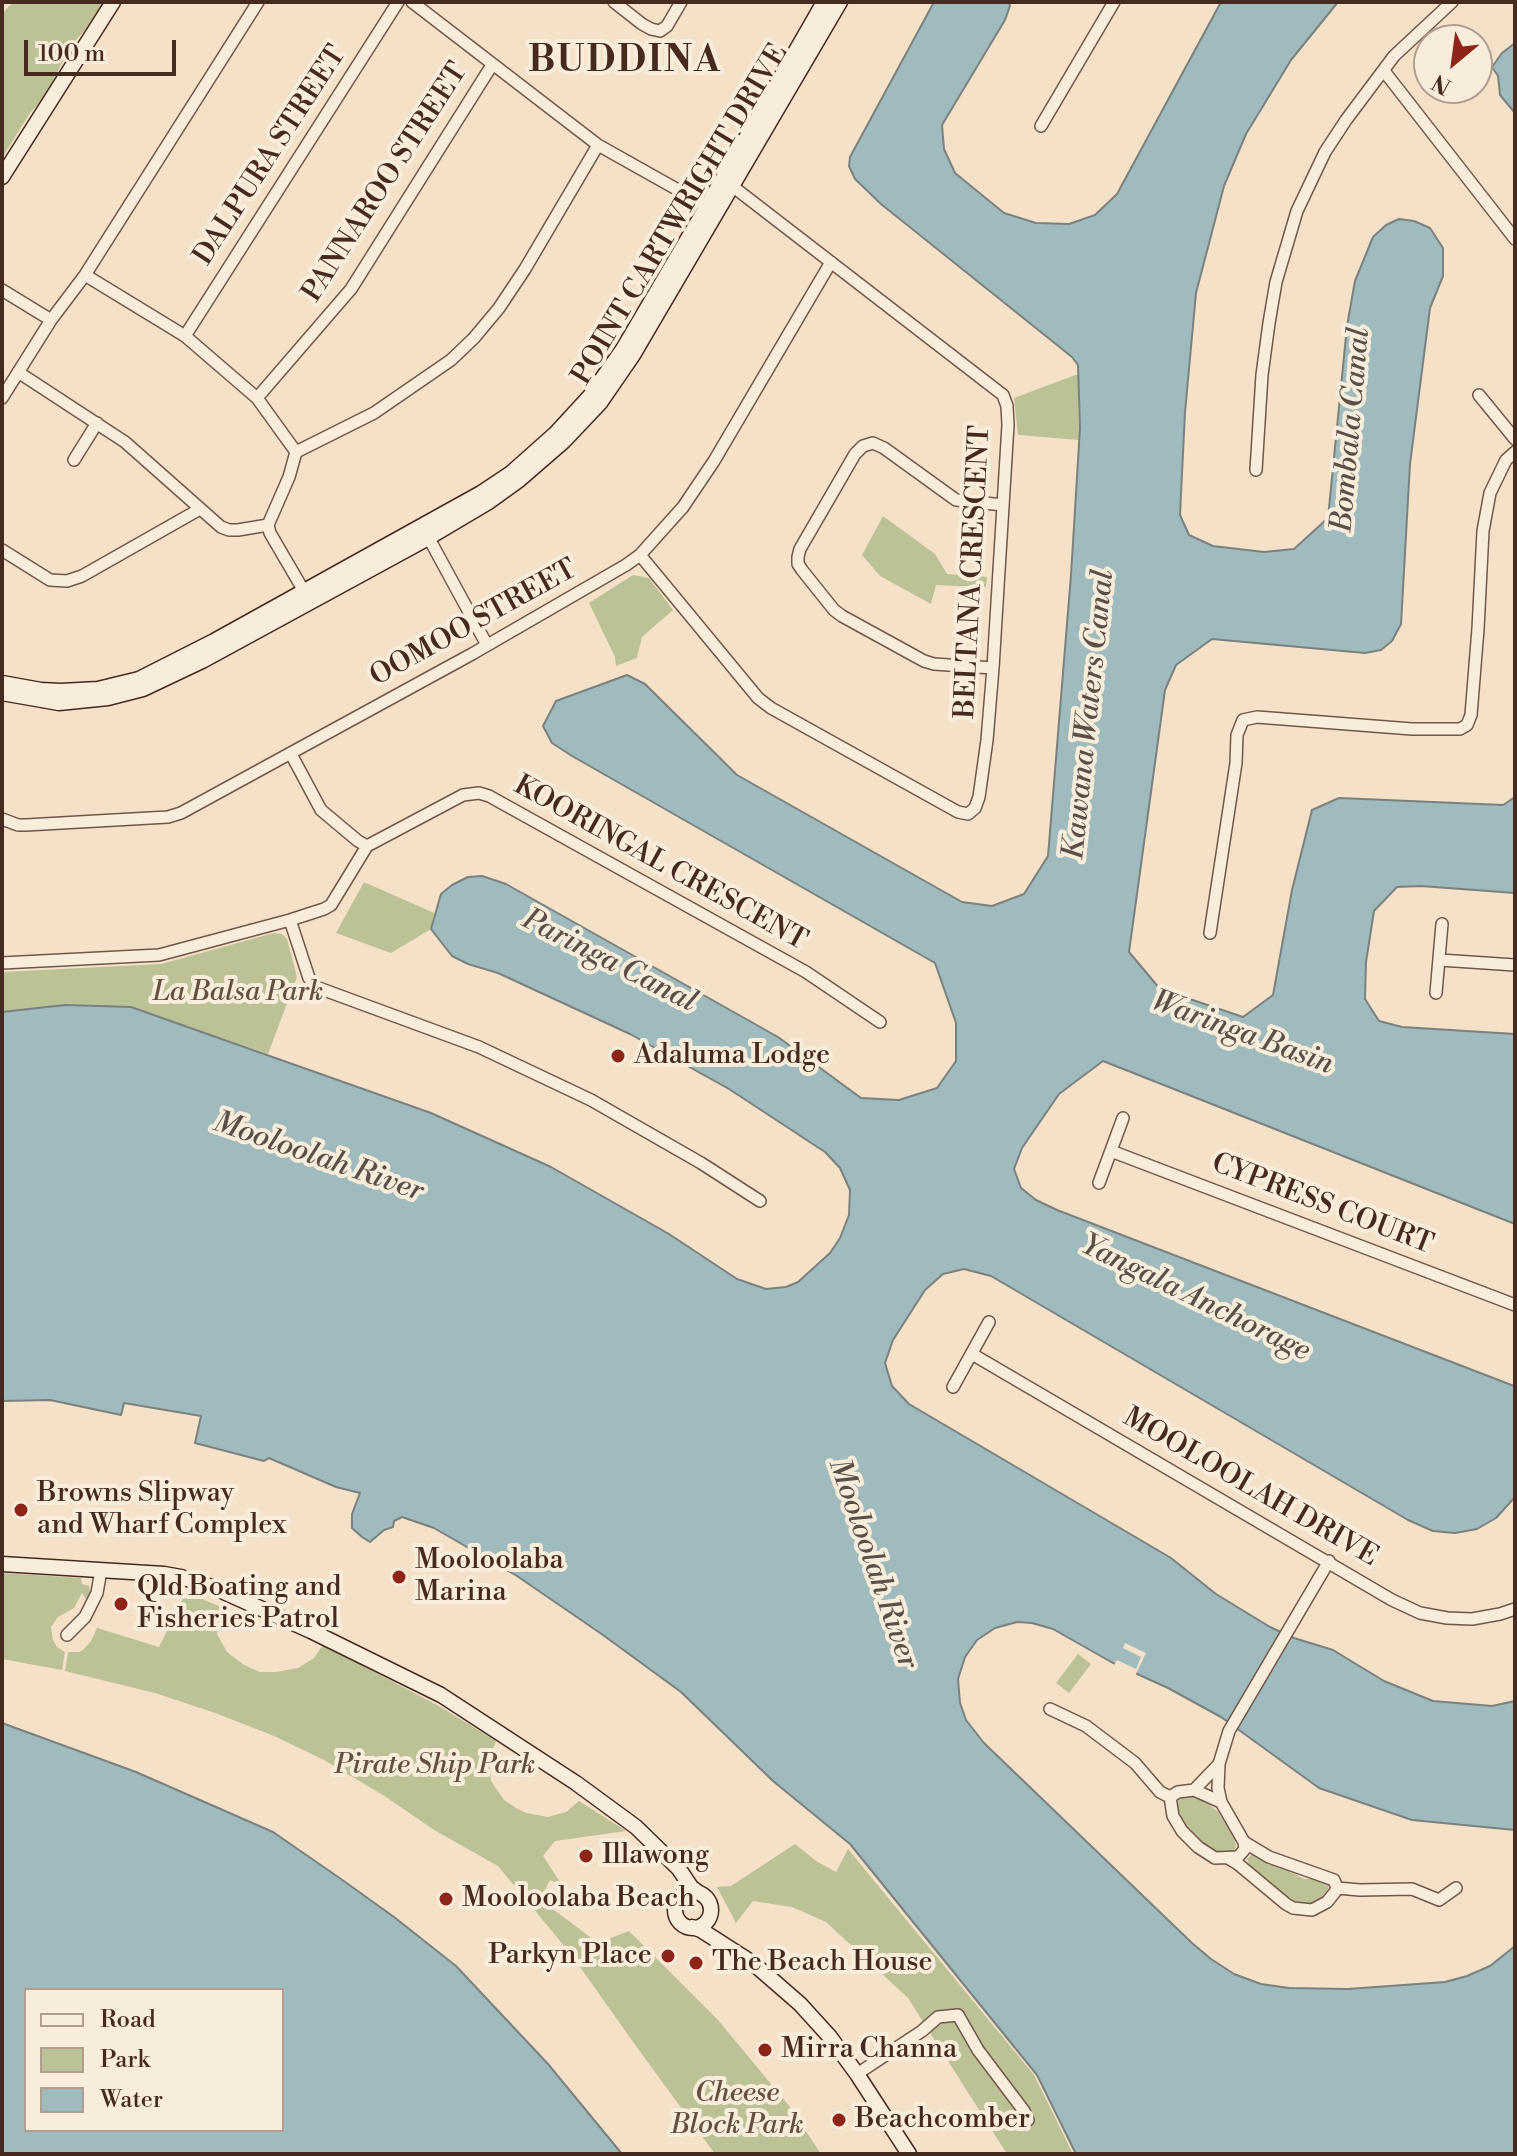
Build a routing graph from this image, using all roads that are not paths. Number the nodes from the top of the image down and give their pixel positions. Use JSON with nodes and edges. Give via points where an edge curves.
{"nodes":[{"id":1,"x":113,"y":2,"type":"edge"},
{"id":2,"x":258,"y":2,"type":"edge"},
{"id":3,"x":398,"y":2,"type":"edge"},
{"id":4,"x":412,"y":2,"type":"edge"},
{"id":5,"x":614,"y":2,"type":"edge"},
{"id":6,"x":681,"y":2,"type":"edge"},
{"id":7,"x":824,"y":2,"type":"edge"},
{"id":8,"x":840,"y":2,"type":"edge"},
{"id":9,"x":1114,"y":2,"type":"edge"},
{"id":10,"x":1452,"y":2,"type":"edge"},
{"id":11,"x":492,"y":65,"type":"junction"},
{"id":12,"x":1384,"y":71,"type":"junction"},
{"id":13,"x":1041,"y":126,"type":"dead end"},
{"id":14,"x":598,"y":145,"type":"junction"},
{"id":15,"x":2,"y":177,"type":"edge"},
{"id":16,"x":727,"y":182,"type":"junction"},
{"id":17,"x":712,"y":209,"type":"junction"},
{"id":18,"x":1515,"y":239,"type":"edge"},
{"id":19,"x":831,"y":262,"type":"junction"},
{"id":20,"x":85,"y":275,"type":"junction"},
{"id":21,"x":2,"y":290,"type":"edge"},
{"id":22,"x":51,"y":320,"type":"junction"},
{"id":23,"x":185,"y":336,"type":"junction"},
{"id":24,"x":18,"y":372,"type":"junction"},
{"id":25,"x":1479,"y":395,"type":"dead end"},
{"id":26,"x":2,"y":398,"type":"edge"},
{"id":27,"x":257,"y":398,"type":"junction"},
{"id":28,"x":97,"y":423,"type":"junction"},
{"id":29,"x":1515,"y":439,"type":"edge"},
{"id":30,"x":296,"y":452,"type":"junction"},
{"id":31,"x":1515,"y":452,"type":"edge"},
{"id":32,"x":74,"y":460,"type":"dead end"},
{"id":33,"x":1256,"y":470,"type":"dead end"},
{"id":34,"x":1003,"y":505,"type":"junction"},
{"id":35,"x":200,"y":509,"type":"junction"},
{"id":36,"x":268,"y":525,"type":"junction"},
{"id":37,"x":425,"y":532,"type":"junction"},
{"id":38,"x":2,"y":550,"type":"edge"},
{"id":39,"x":640,"y":555,"type":"junction"},
{"id":40,"x":307,"y":596,"type":"junction"},
{"id":41,"x":487,"y":645,"type":"junction"},
{"id":42,"x":993,"y":668,"type":"junction"},
{"id":43,"x":2,"y":683,"type":"edge"},
{"id":44,"x":141,"y":684,"type":"junction"},
{"id":45,"x":2,"y":693,"type":"edge"},
{"id":46,"x":291,"y":754,"type":"junction"},
{"id":47,"x":2,"y":819,"type":"edge"},
{"id":48,"x":367,"y":846,"type":"junction"},
{"id":49,"x":290,"y":920,"type":"junction"},
{"id":50,"x":1442,"y":924,"type":"dead end"},
{"id":51,"x":1210,"y":933,"type":"dead end"},
{"id":52,"x":1440,"y":960,"type":"junction"},
{"id":53,"x":2,"y":963,"type":"edge"},
{"id":54,"x":1515,"y":965,"type":"edge"},
{"id":55,"x":1436,"y":993,"type":"dead end"},
{"id":56,"x":880,"y":1022,"type":"dead end"},
{"id":57,"x":1123,"y":1118,"type":"dead end"},
{"id":58,"x":1111,"y":1151,"type":"junction"},
{"id":59,"x":1099,"y":1183,"type":"dead end"},
{"id":60,"x":760,"y":1201,"type":"dead end"},
{"id":61,"x":1515,"y":1305,"type":"edge"},
{"id":62,"x":989,"y":1322,"type":"dead end"},
{"id":63,"x":972,"y":1354,"type":"junction"},
{"id":64,"x":953,"y":1387,"type":"dead end"},
{"id":65,"x":1329,"y":1561,"type":"junction"},
{"id":66,"x":4,"y":1563,"type":"edge"},
{"id":67,"x":101,"y":1570,"type":"junction"},
{"id":68,"x":1515,"y":1609,"type":"edge"},
{"id":69,"x":67,"y":1635,"type":"dead end"},
{"id":70,"x":1050,"y":1709,"type":"dead end"},
{"id":71,"x":1219,"y":1764,"type":"junction"},
{"id":72,"x":1194,"y":1790,"type":"junction"},
{"id":73,"x":1170,"y":1797,"type":"junction"},
{"id":74,"x":1221,"y":1802,"type":"junction"},
{"id":75,"x":1244,"y":1842,"type":"junction"},
{"id":76,"x":666,"y":1857,"type":"junction"},
{"id":77,"x":1228,"y":1858,"type":"junction"},
{"id":78,"x":1337,"y":1888,"type":"junction"},
{"id":79,"x":1456,"y":1888,"type":"dead end"},
{"id":80,"x":699,"y":1893,"type":"junction"},
{"id":81,"x":679,"y":1899,"type":"junction"},
{"id":82,"x":710,"y":1911,"type":"junction"},
{"id":83,"x":692,"y":1927,"type":"junction"},
{"id":84,"x":754,"y":1964,"type":"junction"},
{"id":85,"x":857,"y":2074,"type":"junction"},
{"id":86,"x":1028,"y":2120,"type":"dead end"},
{"id":87,"x":909,"y":2154,"type":"edge"}],
"edges":[{"from":1,"to":15,"type":"street"},
{"from":2,"to":20,"type":"street"},
{"from":3,"to":23,"type":"street","name":"DALPURA STREET"},
{"from":4,"to":11,"type":"street"},
{"from":5,"to":6,"type":"street","via":[[660,31]]},
{"from":7,"to":16,"type":"street","name":"POINT CARTWRIGHT DRIVE"},
{"from":8,"to":16,"type":"street","name":"POINT CARTWRIGHT DRIVE"},
{"from":9,"to":13,"type":"street"},
{"from":10,"to":12,"type":"street"},
{"from":11,"to":14,"type":"street"},
{"from":11,"to":27,"type":"street","name":"PANNAROO STREET","via":[[351,289]]},
{"from":12,"to":18,"type":"street"},
{"from":12,"to":33,"type":"street","via":[[1325,152],[1297,211],[1269,323]]},
{"from":14,"to":17,"type":"street"},
{"from":14,"to":30,"type":"street","via":[[525,269],[474,338],[374,413]]},
{"from":16,"to":17,"type":"street","name":"POINT CARTWRIGHT DRIVE"},
{"from":16,"to":19,"type":"street","name":"BELTANA CRESCENT"},
{"from":17,"to":37,"type":"street","name":"POINT CARTWRIGHT DRIVE","via":[[633,355],[600,403],[519,480],[487,503]]},
{"from":19,"to":34,"type":"street","name":"BELTANA CRESCENT","via":[[1003,395],[1008,425]]},
{"from":19,"to":39,"type":"street","name":"OOMOO STREET","via":[[714,461],[683,507]]},
{"from":20,"to":22,"type":"street"},
{"from":20,"to":23,"type":"street"},
{"from":21,"to":22,"type":"street"},
{"from":22,"to":24,"type":"street"},
{"from":23,"to":27,"type":"street"},
{"from":24,"to":26,"type":"street"},
{"from":24,"to":28,"type":"street"},
{"from":25,"to":29,"type":"street"},
{"from":27,"to":30,"type":"street"},
{"from":28,"to":32,"type":"street"},
{"from":28,"to":35,"type":"street"},
{"from":30,"to":36,"type":"street"},
{"from":31,"to":51,"type":"street","via":[[1490,493],[1483,531],[1467,725],[1412,729],[1243,720]]},
{"from":34,"to":42,"type":"street","name":"BELTANA CRESCENT"},
{"from":34,"to":42,"type":"street","via":[[956,500],[873,443],[855,454],[798,557],[802,570],[842,616],[924,661]]},
{"from":35,"to":36,"type":"street","via":[[229,530]]},
{"from":35,"to":38,"type":"street","via":[[67,581],[50,580]]},
{"from":36,"to":40,"type":"street"},
{"from":37,"to":40,"type":"street","name":"POINT CARTWRIGHT DRIVE"},
{"from":37,"to":41,"type":"street"},
{"from":39,"to":41,"type":"street","name":"OOMOO STREET"},
{"from":39,"to":42,"type":"street","name":"BELTANA CRESCENT","via":[[758,698],[958,812],[968,814],[979,797]]},
{"from":40,"to":44,"type":"street","name":"POINT CARTWRIGHT DRIVE","via":[[202,661]]},
{"from":41,"to":46,"type":"street","name":"OOMOO STREET"},
{"from":43,"to":44,"type":"street","name":"POINT CARTWRIGHT DRIVE","via":[[61,691]]},
{"from":44,"to":45,"type":"street","name":"POINT CARTWRIGHT DRIVE","via":[[108,698],[59,703]]},
{"from":46,"to":47,"type":"street","name":"OOMOO STREET","via":[[168,817],[26,825]]},
{"from":46,"to":48,"type":"street","via":[[321,810]]},
{"from":48,"to":49,"type":"street","via":[[331,905]]},
{"from":48,"to":56,"type":"street","name":"KOORINGAL CRESCENT","via":[[463,795],[489,796],[806,972]]},
{"from":49,"to":53,"type":"street","via":[[159,955]]},
{"from":49,"to":60,"type":"street","via":[[316,987],[479,1047],[591,1100]]},
{"from":50,"to":52,"type":"street"},
{"from":52,"to":54,"type":"street"},
{"from":52,"to":55,"type":"street"},
{"from":57,"to":58,"type":"street"},
{"from":58,"to":59,"type":"street"},
{"from":58,"to":61,"type":"street","name":"CYPRESS COURT"},
{"from":62,"to":63,"type":"street"},
{"from":63,"to":64,"type":"street"},
{"from":63,"to":65,"type":"street","name":"MOOLOOLAH DRIVE"},
{"from":65,"to":68,"type":"street","name":"MOOLOOLAH DRIVE","via":[[1420,1613],[1472,1619]]},
{"from":65,"to":71,"type":"street","via":[[1229,1731]]},
{"from":66,"to":67,"type":"street"},
{"from":67,"to":69,"type":"street","via":[[84,1619]]},
{"from":67,"to":76,"type":"street","via":[[164,1574],[208,1585],[407,1677],[608,1805]]},
{"from":70,"to":73,"type":"street","via":[[1086,1726]]},
{"from":71,"to":72,"type":"street"},
{"from":71,"to":74,"type":"street"},
{"from":72,"to":73,"type":"street"},
{"from":72,"to":74,"type":"street"},
{"from":73,"to":77,"type":"street","via":[[1182,1831],[1215,1858]]},
{"from":74,"to":75,"type":"street"},
{"from":75,"to":77,"type":"street","via":[[1243,1853]]},
{"from":75,"to":78,"type":"street","via":[[1269,1857],[1334,1880]]},
{"from":76,"to":80,"type":"street"},
{"from":76,"to":81,"type":"street","via":[[679,1880]]},
{"from":77,"to":78,"type":"street","via":[[1293,1908],[1312,1910]]},
{"from":78,"to":79,"type":"street","via":[[1412,1889],[1439,1900]]},
{"from":80,"to":81,"type":"street"},
{"from":80,"to":82,"type":"street"},
{"from":81,"to":83,"type":"street","via":[[677,1917]]},
{"from":82,"to":83,"type":"street","via":[[705,1923]]},
{"from":82,"to":84,"type":"street","via":[[716,1927]]},
{"from":83,"to":84,"type":"street"},
{"from":84,"to":85,"type":"street","via":[[800,2004]]},
{"from":85,"to":86,"type":"street","via":[[938,2017],[958,2015]]},
{"from":85,"to":87,"type":"street"}]}
